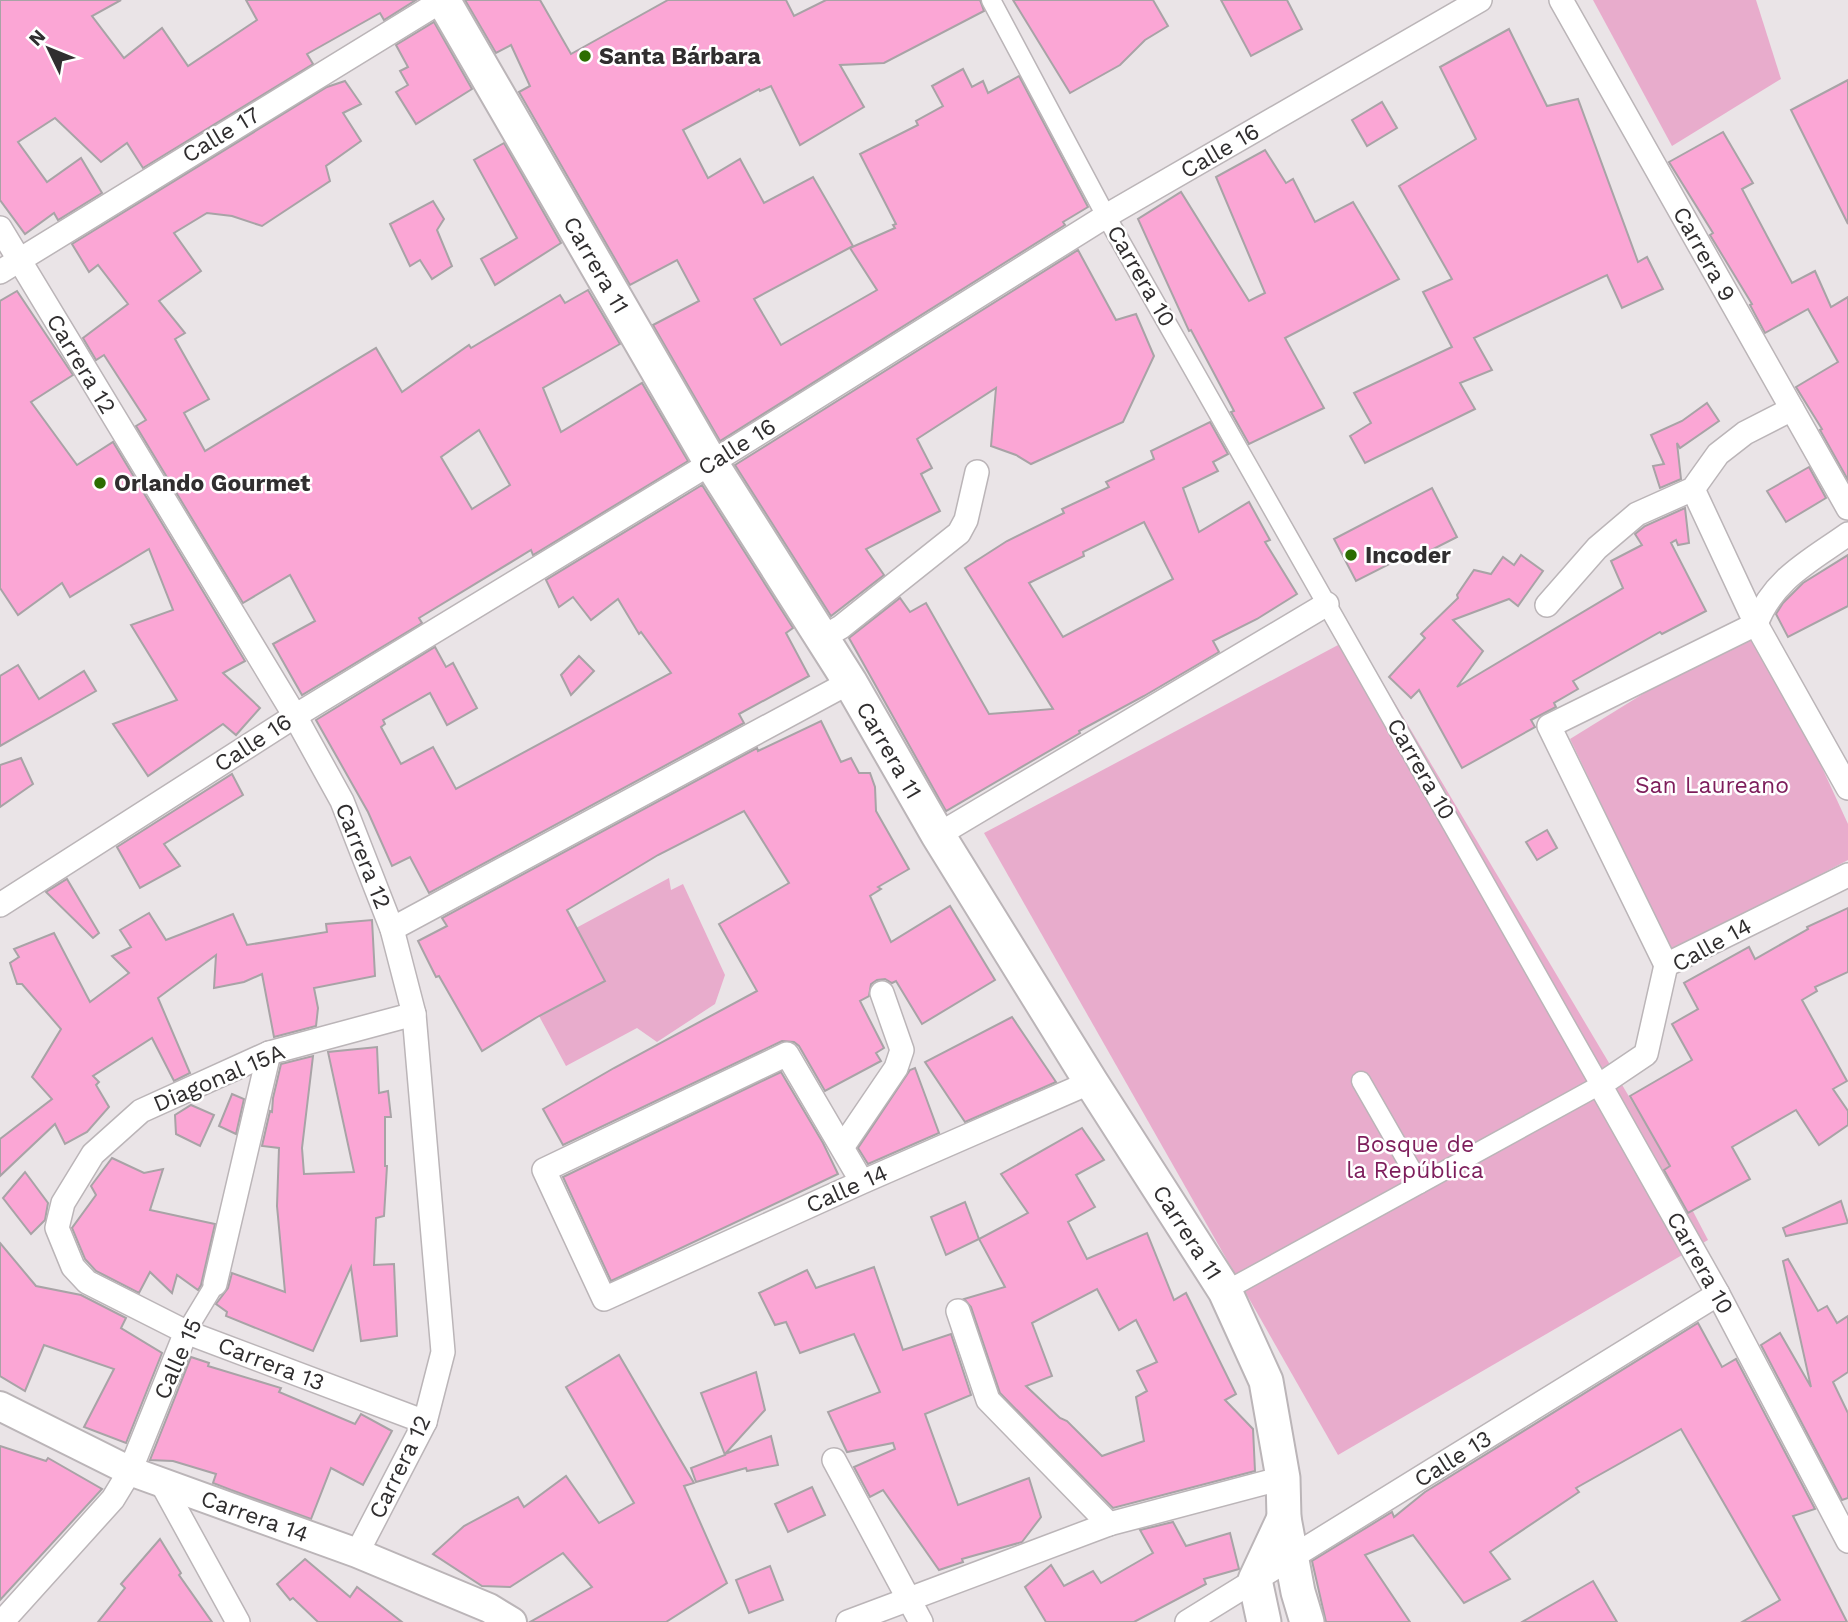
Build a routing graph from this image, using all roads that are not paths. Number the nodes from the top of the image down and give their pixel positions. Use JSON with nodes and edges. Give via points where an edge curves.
{"nodes":[{"id":1,"x":443,"y":0,"type":"edge"},
{"id":2,"x":991,"y":0,"type":"edge"},
{"id":3,"x":1480,"y":0,"type":"edge"},
{"id":4,"x":1561,"y":0,"type":"edge"},
{"id":5,"x":1107,"y":216,"type":"junction"},
{"id":6,"x":0,"y":228,"type":"edge"},
{"id":7,"x":9,"y":266,"type":"edge"},
{"id":8,"x":1792,"y":409,"type":"junction"},
{"id":9,"x":711,"y":463,"type":"junction"},
{"id":10,"x":977,"y":472,"type":"dead end"},
{"id":11,"x":1693,"y":489,"type":"junction"},
{"id":12,"x":1848,"y":508,"type":"edge"},
{"id":13,"x":1848,"y":534,"type":"edge"},
{"id":14,"x":1327,"y":604,"type":"junction"},
{"id":15,"x":1547,"y":605,"type":"dead end"},
{"id":16,"x":1756,"y":624,"type":"junction"},
{"id":17,"x":822,"y":638,"type":"junction"},
{"id":18,"x":850,"y":682,"type":"junction"},
{"id":19,"x":295,"y":716,"type":"junction"},
{"id":20,"x":1848,"y":788,"type":"edge"},
{"id":21,"x":938,"y":835,"type":"junction"},
{"id":22,"x":1848,"y":875,"type":"edge"},
{"id":23,"x":0,"y":905,"type":"edge"},
{"id":24,"x":392,"y":929,"type":"junction"},
{"id":25,"x":1666,"y":965,"type":"junction"},
{"id":26,"x":882,"y":993,"type":"dead end"},
{"id":27,"x":414,"y":1014,"type":"junction"},
{"id":28,"x":269,"y":1053,"type":"junction"},
{"id":29,"x":1361,"y":1080,"type":"dead end"},
{"id":30,"x":1091,"y":1082,"type":"junction"},
{"id":31,"x":1600,"y":1086,"type":"junction"},
{"id":32,"x":843,"y":1146,"type":"junction"},
{"id":33,"x":862,"y":1182,"type":"junction"},
{"id":34,"x":1420,"y":1184,"type":"junction"},
{"id":35,"x":63,"y":1203,"type":"joint"},
{"id":36,"x":215,"y":1284,"type":"joint"},
{"id":37,"x":1225,"y":1291,"type":"junction"},
{"id":38,"x":1718,"y":1294,"type":"junction"},
{"id":39,"x":958,"y":1311,"type":"dead end"},
{"id":40,"x":186,"y":1332,"type":"junction"},
{"id":41,"x":0,"y":1406,"type":"edge"},
{"id":42,"x":425,"y":1422,"type":"junction"},
{"id":43,"x":834,"y":1460,"type":"dead end"},
{"id":44,"x":130,"y":1471,"type":"junction"},
{"id":45,"x":1283,"y":1478,"type":"junction"},
{"id":46,"x":161,"y":1482,"type":"junction"},
{"id":47,"x":1284,"y":1518,"type":"junction"},
{"id":48,"x":1109,"y":1524,"type":"junction"},
{"id":49,"x":1848,"y":1541,"type":"edge"},
{"id":50,"x":357,"y":1553,"type":"junction"},
{"id":51,"x":1291,"y":1559,"type":"junction"},
{"id":52,"x":1255,"y":1580,"type":"junction"},
{"id":53,"x":910,"y":1599,"type":"junction"},
{"id":54,"x":2,"y":1622,"type":"edge"},
{"id":55,"x":238,"y":1622,"type":"edge"},
{"id":56,"x":512,"y":1622,"type":"edge"},
{"id":57,"x":848,"y":1622,"type":"edge"},
{"id":58,"x":922,"y":1622,"type":"edge"},
{"id":59,"x":1187,"y":1622,"type":"edge"},
{"id":60,"x":1264,"y":1622,"type":"edge"},
{"id":61,"x":1307,"y":1622,"type":"edge"}],
"edges":[{"from":1,"to":7,"type":"street","name":"Calle 17"},
{"from":1,"to":9,"type":"main road","name":"Carrera 11"},
{"from":2,"to":5,"type":"street","name":"Carrera 10"},
{"from":3,"to":5,"type":"street","name":"Calle 16"},
{"from":4,"to":8,"type":"street","name":"Carrera 9"},
{"from":5,"to":9,"type":"street","name":"Calle 16"},
{"from":5,"to":14,"type":"street","name":"Carrera 10"},
{"from":6,"to":7,"type":"street","name":"Carrera 12"},
{"from":7,"to":19,"type":"street","name":"Carrera 12"},
{"from":8,"to":11,"type":"street","via":[[1745,433],[1718,454]]},
{"from":8,"to":12,"type":"street","name":"Carrera 9"},
{"from":9,"to":17,"type":"main road","name":"Carrera 11"},
{"from":9,"to":19,"type":"street","name":"Calle 16"},
{"from":10,"to":17,"type":"street","via":[[959,533]]},
{"from":11,"to":15,"type":"street","via":[[1637,514],[1597,548]]},
{"from":11,"to":16,"type":"street"},
{"from":13,"to":16,"type":"street","via":[[1788,576],[1770,595]]},
{"from":14,"to":21,"type":"street"},
{"from":14,"to":31,"type":"street","name":"Carrera 10"},
{"from":16,"to":20,"type":"street"},
{"from":16,"to":25,"type":"street","via":[[1549,726]]},
{"from":17,"to":18,"type":"main road","name":"Carrera 11"},
{"from":18,"to":21,"type":"main road","name":"Carrera 11"},
{"from":18,"to":24,"type":"street"},
{"from":19,"to":23,"type":"street","name":"Calle 16"},
{"from":19,"to":24,"type":"street","name":"Carrera 12","via":[[342,802]]},
{"from":21,"to":30,"type":"main road","name":"Carrera 11"},
{"from":22,"to":25,"type":"street","name":"Calle 14"},
{"from":24,"to":27,"type":"street","name":"Carrera 12"},
{"from":25,"to":31,"type":"street","name":"Calle 14","via":[[1646,1054]]},
{"from":26,"to":32,"type":"street","via":[[902,1050],[896,1069]]},
{"from":27,"to":28,"type":"street","name":"Diagonal 15A"},
{"from":27,"to":42,"type":"street","name":"Carrera 12","via":[[443,1352]]},
{"from":28,"to":35,"type":"street","name":"Diagonal 15A","via":[[141,1111],[93,1154]]},
{"from":28,"to":36,"type":"street","name":"Calle 15"},
{"from":29,"to":34,"type":"street"},
{"from":30,"to":33,"type":"street","name":"Calle 14"},
{"from":30,"to":37,"type":"main road","name":"Carrera 11"},
{"from":31,"to":34,"type":"street"},
{"from":31,"to":38,"type":"street","name":"Carrera 10"},
{"from":32,"to":33,"type":"street"},
{"from":32,"to":33,"type":"street","name":"Calle 14","via":[[787,1054],[544,1170],[604,1299]]},
{"from":34,"to":37,"type":"street"},
{"from":35,"to":40,"type":"street","name":"Carrera 13","via":[[57,1228],[73,1267],[87,1282]]},
{"from":36,"to":40,"type":"street","name":"Calle 15"},
{"from":37,"to":45,"type":"main road","name":"Carrera 11","via":[[1266,1381]]},
{"from":38,"to":49,"type":"street","name":"Carrera 10"},
{"from":38,"to":51,"type":"street","name":"Calle 13"},
{"from":39,"to":48,"type":"street","via":[[988,1400]]},
{"from":40,"to":42,"type":"street","name":"Carrera 13"},
{"from":40,"to":44,"type":"street","name":"Calle 15"},
{"from":41,"to":44,"type":"street","name":"Carrera 14"},
{"from":42,"to":50,"type":"street","name":"Carrera 12"},
{"from":43,"to":53,"type":"street"},
{"from":44,"to":46,"type":"street","name":"Carrera 14"},
{"from":44,"to":54,"type":"street","name":"Calle 15","via":[[113,1499]]},
{"from":45,"to":47,"type":"main road","name":"Carrera 11"},
{"from":45,"to":48,"type":"street"},
{"from":46,"to":50,"type":"street","name":"Carrera 14"},
{"from":46,"to":55,"type":"street"},
{"from":47,"to":51,"type":"main road","name":"Carrera 11"},
{"from":47,"to":52,"type":"main road","name":"Carrera 11"},
{"from":48,"to":53,"type":"street"},
{"from":50,"to":56,"type":"street","name":"Carrera 14"},
{"from":51,"to":52,"type":"street","name":"Calle 13"},
{"from":51,"to":61,"type":"main road","name":"Carrera 11"},
{"from":52,"to":59,"type":"street","name":"Calle 13"},
{"from":52,"to":60,"type":"main road"},
{"from":53,"to":57,"type":"street"},
{"from":53,"to":58,"type":"street"}]}
